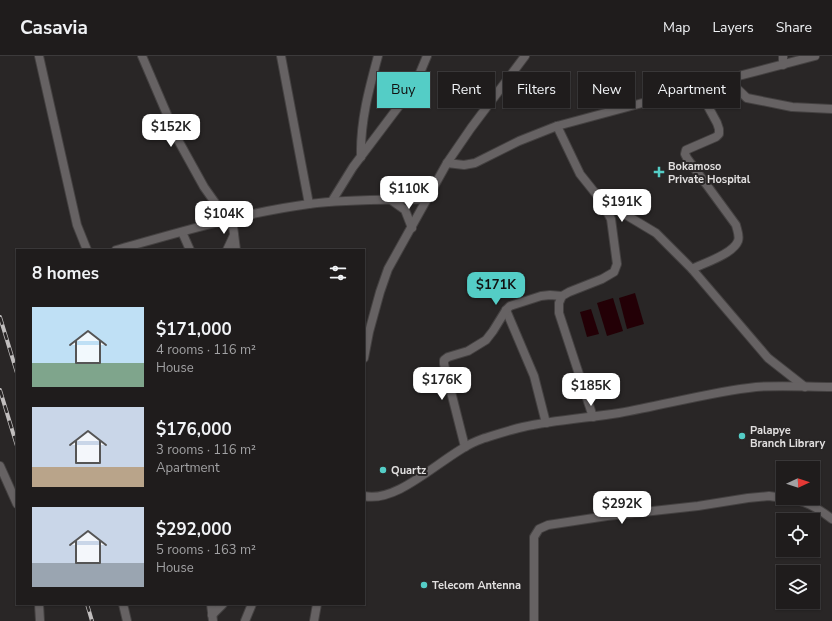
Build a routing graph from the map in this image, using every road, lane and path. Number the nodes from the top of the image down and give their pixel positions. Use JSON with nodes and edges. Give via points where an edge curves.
{"nodes":[{"id":1,"x":39,"y":56,"type":"edge"},
{"id":2,"x":142,"y":56,"type":"edge"},
{"id":3,"x":281,"y":56,"type":"edge"},
{"id":4,"x":378,"y":56,"type":"edge"},
{"id":5,"x":427,"y":56,"type":"edge"},
{"id":6,"x":525,"y":56,"type":"edge"},
{"id":7,"x":783,"y":56,"type":"edge"},
{"id":8,"x":815,"y":56,"type":"edge"},
{"id":9,"x":783,"y":65,"type":"junction"},
{"id":10,"x":740,"y":76,"type":"edge"},
{"id":11,"x":740,"y":91,"type":"edge"},
{"id":12,"x":643,"y":103,"type":"edge"},
{"id":13,"x":709,"y":108,"type":"edge"},
{"id":14,"x":832,"y":110,"type":"edge"},
{"id":15,"x":557,"y":126,"type":"junction"},
{"id":16,"x":361,"y":157,"type":"junction"},
{"id":17,"x":447,"y":164,"type":"junction"},
{"id":18,"x":600,"y":199,"type":"junction"},
{"id":19,"x":390,"y":200,"type":"junction"},
{"id":20,"x":427,"y":200,"type":"junction"},
{"id":21,"x":332,"y":201,"type":"junction"},
{"id":22,"x":309,"y":204,"type":"junction"},
{"id":23,"x":232,"y":218,"type":"junction"},
{"id":24,"x":412,"y":228,"type":"junction"},
{"id":25,"x":182,"y":232,"type":"junction"},
{"id":26,"x":234,"y":235,"type":"junction"},
{"id":27,"x":87,"y":249,"type":"edge"},
{"id":28,"x":120,"y":249,"type":"edge"},
{"id":29,"x":190,"y":249,"type":"edge"},
{"id":30,"x":227,"y":249,"type":"edge"},
{"id":31,"x":236,"y":249,"type":"edge"},
{"id":32,"x":692,"y":269,"type":"junction"},
{"id":33,"x":562,"y":296,"type":"junction"},
{"id":34,"x":506,"y":310,"type":"junction"},
{"id":35,"x":365,"y":353,"type":"edge"},
{"id":36,"x":805,"y":387,"type":"junction"},
{"id":37,"x":832,"y":387,"type":"edge"},
{"id":38,"x":593,"y":417,"type":"junction"},
{"id":39,"x":546,"y":423,"type":"junction"},
{"id":40,"x":465,"y":447,"type":"junction"},
{"id":41,"x":0,"y":466,"type":"edge"},
{"id":42,"x":365,"y":496,"type":"edge"},
{"id":43,"x":776,"y":497,"type":"edge"},
{"id":44,"x":16,"y":502,"type":"edge"},
{"id":45,"x":812,"y":505,"type":"edge"},
{"id":46,"x":832,"y":519,"type":"edge"},
{"id":47,"x":39,"y":605,"type":"edge"},
{"id":48,"x":123,"y":605,"type":"edge"},
{"id":49,"x":211,"y":605,"type":"edge"},
{"id":50,"x":222,"y":605,"type":"edge"},
{"id":51,"x":252,"y":605,"type":"edge"},
{"id":52,"x":317,"y":605,"type":"edge"},
{"id":53,"x":212,"y":618,"type":"edge"},
{"id":54,"x":40,"y":621,"type":"edge"},
{"id":55,"x":127,"y":621,"type":"edge"},
{"id":56,"x":245,"y":621,"type":"edge"},
{"id":57,"x":314,"y":621,"type":"edge"},
{"id":58,"x":534,"y":621,"type":"edge"}],
"edges":[{"from":1,"to":27,"type":"street","via":[[76,225]]},
{"from":2,"to":23,"type":"street","via":[[178,140],[204,188],[216,204]]},
{"from":3,"to":22,"type":"street"},
{"from":4,"to":16,"type":"street","via":[[361,130]]},
{"from":5,"to":16,"type":"street","via":[[408,94]]},
{"from":6,"to":17,"type":"street"},
{"from":7,"to":9,"type":"street"},
{"from":8,"to":9,"type":"street"},
{"from":9,"to":10,"type":"street"},
{"from":11,"to":14,"type":"street","via":[[747,98],[792,107]]},
{"from":12,"to":15,"type":"street"},
{"from":13,"to":32,"type":"street","via":[[717,123],[719,134],[686,150],[685,154],[736,225],[738,240],[732,250]]},
{"from":15,"to":17,"type":"street","via":[[475,163]]},
{"from":15,"to":18,"type":"street","via":[[580,174]]},
{"from":16,"to":21,"type":"street"},
{"from":17,"to":20,"type":"street"},
{"from":18,"to":32,"type":"street","via":[[656,233]]},
{"from":18,"to":33,"type":"street","via":[[611,219],[617,264],[614,272]]},
{"from":19,"to":20,"type":"street"},
{"from":19,"to":21,"type":"street"},
{"from":19,"to":24,"type":"street","via":[[405,210]]},
{"from":20,"to":24,"type":"street"},
{"from":21,"to":22,"type":"street"},
{"from":22,"to":23,"type":"street"},
{"from":23,"to":25,"type":"street"},
{"from":23,"to":26,"type":"street"},
{"from":24,"to":35,"type":"street","via":[[388,269]]},
{"from":25,"to":28,"type":"street"},
{"from":25,"to":29,"type":"street"},
{"from":26,"to":30,"type":"street"},
{"from":26,"to":31,"type":"street"},
{"from":32,"to":36,"type":"street","via":[[768,358]]},
{"from":33,"to":34,"type":"street","via":[[542,296],[510,306]]},
{"from":33,"to":38,"type":"street","via":[[558,303],[559,313]]},
{"from":34,"to":39,"type":"street","via":[[534,376]]},
{"from":34,"to":40,"type":"street","via":[[486,340],[468,351],[448,356],[444,360]]},
{"from":36,"to":37,"type":"street"},
{"from":36,"to":38,"type":"street","via":[[755,387]]},
{"from":38,"to":39,"type":"street"},
{"from":39,"to":40,"type":"street","via":[[522,427]]},
{"from":40,"to":42,"type":"street","via":[[398,490],[383,496]]},
{"from":41,"to":44,"type":"street"},
{"from":43,"to":58,"type":"street","via":[[748,498],[607,516],[548,525],[538,529],[534,537]]},
{"from":45,"to":46,"type":"street"},
{"from":47,"to":54,"type":"street"},
{"from":48,"to":55,"type":"street"},
{"from":49,"to":53,"type":"street"},
{"from":50,"to":53,"type":"street"},
{"from":51,"to":56,"type":"street"},
{"from":52,"to":57,"type":"street"}]}
